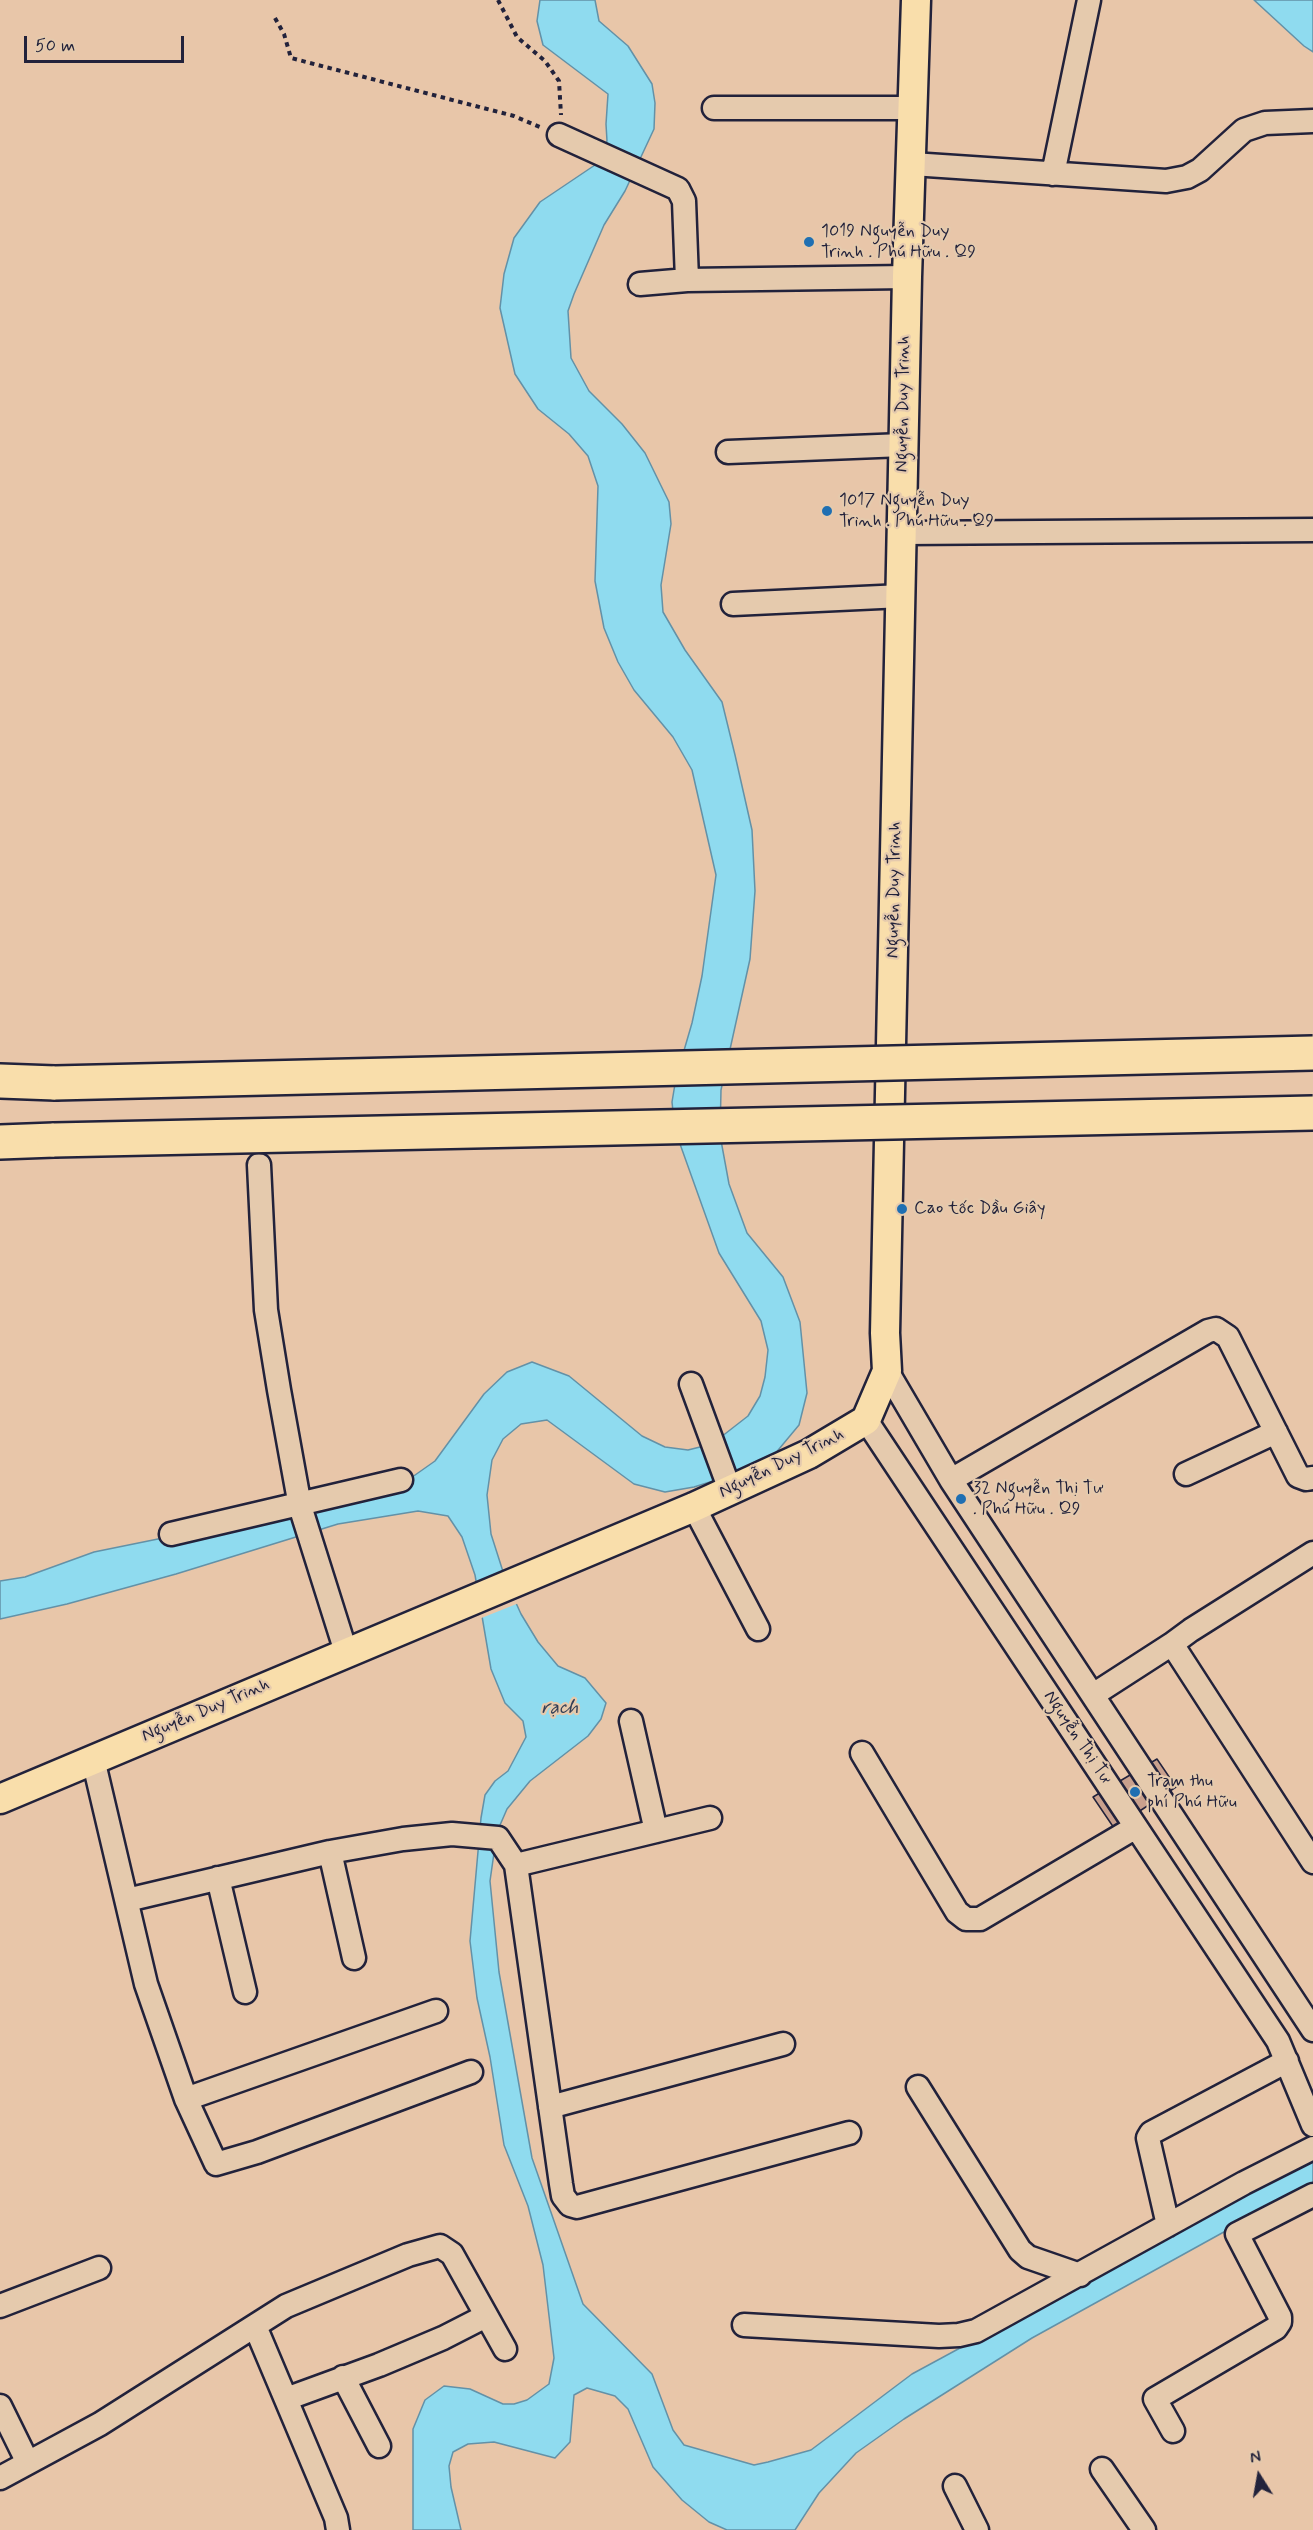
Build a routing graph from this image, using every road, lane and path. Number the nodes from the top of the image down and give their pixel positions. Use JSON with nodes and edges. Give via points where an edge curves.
{"nodes":[{"id":1,"x":498,"y":0,"type":"edge"},
{"id":2,"x":916,"y":0,"type":"edge"},
{"id":3,"x":1089,"y":0,"type":"edge"},
{"id":4,"x":275,"y":18,"type":"dead end"},
{"id":5,"x":714,"y":108,"type":"dead end"},
{"id":6,"x":911,"y":108,"type":"junction"},
{"id":7,"x":1313,"y":121,"type":"edge"},
{"id":8,"x":559,"y":135,"type":"junction"},
{"id":9,"x":912,"y":164,"type":"junction"},
{"id":10,"x":1053,"y":174,"type":"junction"},
{"id":11,"x":907,"y":277,"type":"junction"},
{"id":12,"x":687,"y":280,"type":"junction"},
{"id":13,"x":640,"y":284,"type":"dead end"},
{"id":14,"x":903,"y":445,"type":"junction"},
{"id":15,"x":728,"y":452,"type":"dead end"},
{"id":16,"x":1313,"y":530,"type":"edge"},
{"id":17,"x":903,"y":533,"type":"junction"},
{"id":18,"x":902,"y":596,"type":"junction"},
{"id":19,"x":734,"y":604,"type":"dead end"},
{"id":20,"x":1313,"y":1053,"type":"edge"},
{"id":21,"x":0,"y":1082,"type":"edge"},
{"id":22,"x":1313,"y":1113,"type":"edge"},
{"id":23,"x":0,"y":1142,"type":"edge"},
{"id":24,"x":259,"y":1165,"type":"dead end"},
{"id":25,"x":887,"y":1371,"type":"junction"},
{"id":26,"x":691,"y":1384,"type":"dead end"},
{"id":27,"x":866,"y":1420,"type":"junction"},
{"id":28,"x":1276,"y":1432,"type":"junction"},
{"id":29,"x":1186,"y":1474,"type":"dead end"},
{"id":30,"x":1313,"y":1478,"type":"edge"},
{"id":31,"x":401,"y":1480,"type":"dead end"},
{"id":32,"x":951,"y":1480,"type":"junction"},
{"id":33,"x":730,"y":1490,"type":"junction"},
{"id":34,"x":300,"y":1505,"type":"junction"},
{"id":35,"x":694,"y":1507,"type":"junction"},
{"id":36,"x":171,"y":1534,"type":"dead end"},
{"id":37,"x":1313,"y":1552,"type":"edge"},
{"id":38,"x":758,"y":1629,"type":"dead end"},
{"id":39,"x":1172,"y":1644,"type":"junction"},
{"id":40,"x":346,"y":1652,"type":"junction"},
{"id":41,"x":1093,"y":1695,"type":"junction"},
{"id":42,"x":631,"y":1721,"type":"dead end"},
{"id":43,"x":862,"y":1753,"type":"dead end"},
{"id":44,"x":93,"y":1759,"type":"junction"},
{"id":45,"x":0,"y":1799,"type":"edge"},
{"id":46,"x":710,"y":1818,"type":"dead end"},
{"id":47,"x":1136,"y":1827,"type":"junction"},
{"id":48,"x":656,"y":1831,"type":"junction"},
{"id":49,"x":330,"y":1852,"type":"junction"},
{"id":50,"x":1313,"y":1862,"type":"edge"},
{"id":51,"x":516,"y":1865,"type":"junction"},
{"id":52,"x":218,"y":1878,"type":"junction"},
{"id":53,"x":127,"y":1900,"type":"junction"},
{"id":54,"x":354,"y":1958,"type":"dead end"},
{"id":55,"x":245,"y":1992,"type":"dead end"},
{"id":56,"x":436,"y":2011,"type":"dead end"},
{"id":57,"x":1313,"y":2030,"type":"edge"},
{"id":58,"x":783,"y":2044,"type":"dead end"},
{"id":59,"x":1287,"y":2061,"type":"junction"},
{"id":60,"x":471,"y":2072,"type":"dead end"},
{"id":61,"x":918,"y":2087,"type":"dead end"},
{"id":62,"x":186,"y":2099,"type":"junction"},
{"id":63,"x":550,"y":2107,"type":"junction"},
{"id":64,"x":1311,"y":2113,"type":"edge"},
{"id":65,"x":849,"y":2133,"type":"dead end"},
{"id":66,"x":1313,"y":2148,"type":"edge"},
{"id":67,"x":1313,"y":2195,"type":"edge"},
{"id":68,"x":1168,"y":2225,"type":"junction"},
{"id":69,"x":99,"y":2268,"type":"dead end"},
{"id":70,"x":1080,"y":2275,"type":"junction"},
{"id":71,"x":0,"y":2306,"type":"edge"},
{"id":72,"x":486,"y":2316,"type":"junction"},
{"id":73,"x":744,"y":2325,"type":"dead end"},
{"id":74,"x":255,"y":2326,"type":"junction"},
{"id":75,"x":505,"y":2349,"type":"dead end"},
{"id":76,"x":343,"y":2377,"type":"junction"},
{"id":77,"x":286,"y":2398,"type":"junction"},
{"id":78,"x":0,"y":2406,"type":"edge"},
{"id":79,"x":1173,"y":2431,"type":"dead end"},
{"id":80,"x":379,"y":2446,"type":"dead end"},
{"id":81,"x":28,"y":2463,"type":"junction"},
{"id":82,"x":1102,"y":2469,"type":"dead end"},
{"id":83,"x":0,"y":2478,"type":"edge"},
{"id":84,"x":955,"y":2486,"type":"dead end"},
{"id":85,"x":338,"y":2530,"type":"edge"},
{"id":86,"x":977,"y":2530,"type":"edge"},
{"id":87,"x":1144,"y":2530,"type":"edge"}],
"edges":[{"from":1,"to":8,"type":"path","via":[[517,38],[545,61],[560,81]]},
{"from":2,"to":6,"type":"main road","name":"Nguyễn Duy Trinh"},
{"from":3,"to":10,"type":"street"},
{"from":4,"to":8,"type":"path","via":[[291,58],[514,116]]},
{"from":5,"to":6,"type":"street"},
{"from":6,"to":9,"type":"main road","name":"Nguyễn Duy Trinh"},
{"from":7,"to":10,"type":"street","via":[[1265,123],[1244,130],[1187,177],[1166,181]]},
{"from":8,"to":12,"type":"street","via":[[678,189],[684,201]]},
{"from":9,"to":10,"type":"street"},
{"from":9,"to":11,"type":"main road","name":"Nguyễn Duy Trinh"},
{"from":11,"to":12,"type":"street"},
{"from":11,"to":14,"type":"main road","name":"Nguyễn Duy Trinh"},
{"from":12,"to":13,"type":"street"},
{"from":14,"to":15,"type":"street"},
{"from":14,"to":17,"type":"main road","name":"Nguyễn Duy Trinh"},
{"from":16,"to":17,"type":"street"},
{"from":17,"to":18,"type":"main road","name":"Nguyễn Duy Trinh"},
{"from":18,"to":19,"type":"street"},
{"from":18,"to":25,"type":"main road","name":"Nguyễn Duy Trinh"},
{"from":20,"to":21,"type":"highway","bridge":true},
{"from":22,"to":23,"type":"highway","bridge":true},
{"from":24,"to":34,"type":"street","via":[[266,1310]]},
{"from":25,"to":27,"type":"main road","name":"Nguyễn Duy Trinh"},
{"from":25,"to":32,"type":"street","name":"Nguyễn Thị Tư"},
{"from":26,"to":33,"type":"street"},
{"from":27,"to":33,"type":"main road","name":"Nguyễn Duy Trinh","via":[[808,1454]]},
{"from":27,"to":47,"type":"street","name":"Nguyễn Thị Tư"},
{"from":28,"to":29,"type":"street"},
{"from":28,"to":30,"type":"street","via":[[1298,1476]]},
{"from":28,"to":32,"type":"street","via":[[1228,1337],[1216,1329]]},
{"from":31,"to":34,"type":"street"},
{"from":32,"to":41,"type":"street","name":"Nguyễn Thị Tư"},
{"from":33,"to":35,"type":"main road","name":"Nguyễn Duy Trinh"},
{"from":34,"to":36,"type":"street"},
{"from":34,"to":40,"type":"street"},
{"from":35,"to":38,"type":"street"},
{"from":35,"to":40,"type":"main road","name":"Nguyễn Duy Trinh"},
{"from":37,"to":39,"type":"street"},
{"from":39,"to":41,"type":"street"},
{"from":39,"to":50,"type":"street"},
{"from":40,"to":44,"type":"main road","name":"Nguyễn Duy Trinh"},
{"from":41,"to":57,"type":"street","name":"Nguyễn Thị Tư"},
{"from":42,"to":48,"type":"street"},
{"from":43,"to":47,"type":"street","via":[[957,1912],[966,1919],[980,1919]]},
{"from":44,"to":45,"type":"main road","name":"Nguyễn Duy Trinh"},
{"from":44,"to":53,"type":"street"},
{"from":46,"to":48,"type":"street"},
{"from":47,"to":59,"type":"street","name":"Nguyễn Thị Tư","via":[[1278,2041]]},
{"from":48,"to":51,"type":"street"},
{"from":49,"to":51,"type":"street","via":[[452,1834],[498,1838]]},
{"from":49,"to":52,"type":"street"},
{"from":49,"to":54,"type":"street"},
{"from":51,"to":63,"type":"street"},
{"from":52,"to":53,"type":"street"},
{"from":52,"to":55,"type":"street"},
{"from":53,"to":62,"type":"street","via":[[146,1984]]},
{"from":56,"to":62,"type":"street"},
{"from":58,"to":63,"type":"street"},
{"from":59,"to":64,"type":"street","name":"Nguyễn Thị Tư"},
{"from":59,"to":68,"type":"street","via":[[1150,2133]]},
{"from":60,"to":62,"type":"street","via":[[216,2164]]},
{"from":61,"to":70,"type":"street","via":[[1020,2250],[1028,2258]]},
{"from":63,"to":65,"type":"street","via":[[563,2196],[577,2207]]},
{"from":66,"to":68,"type":"street"},
{"from":67,"to":79,"type":"street","via":[[1237,2234],[1280,2322],[1276,2328],[1155,2399]]},
{"from":68,"to":70,"type":"street"},
{"from":69,"to":71,"type":"street"},
{"from":70,"to":73,"type":"street","via":[[976,2331],[959,2335]]},
{"from":72,"to":74,"type":"street","via":[[452,2254],[440,2246],[408,2255],[286,2306]]},
{"from":72,"to":75,"type":"street"},
{"from":72,"to":76,"type":"street","via":[[443,2338]]},
{"from":74,"to":77,"type":"street"},
{"from":74,"to":81,"type":"street","via":[[100,2424]]},
{"from":76,"to":77,"type":"street"},
{"from":76,"to":80,"type":"street"},
{"from":77,"to":85,"type":"street"},
{"from":78,"to":81,"type":"street"},
{"from":81,"to":83,"type":"street"},
{"from":82,"to":87,"type":"street"},
{"from":84,"to":86,"type":"street"}]}
